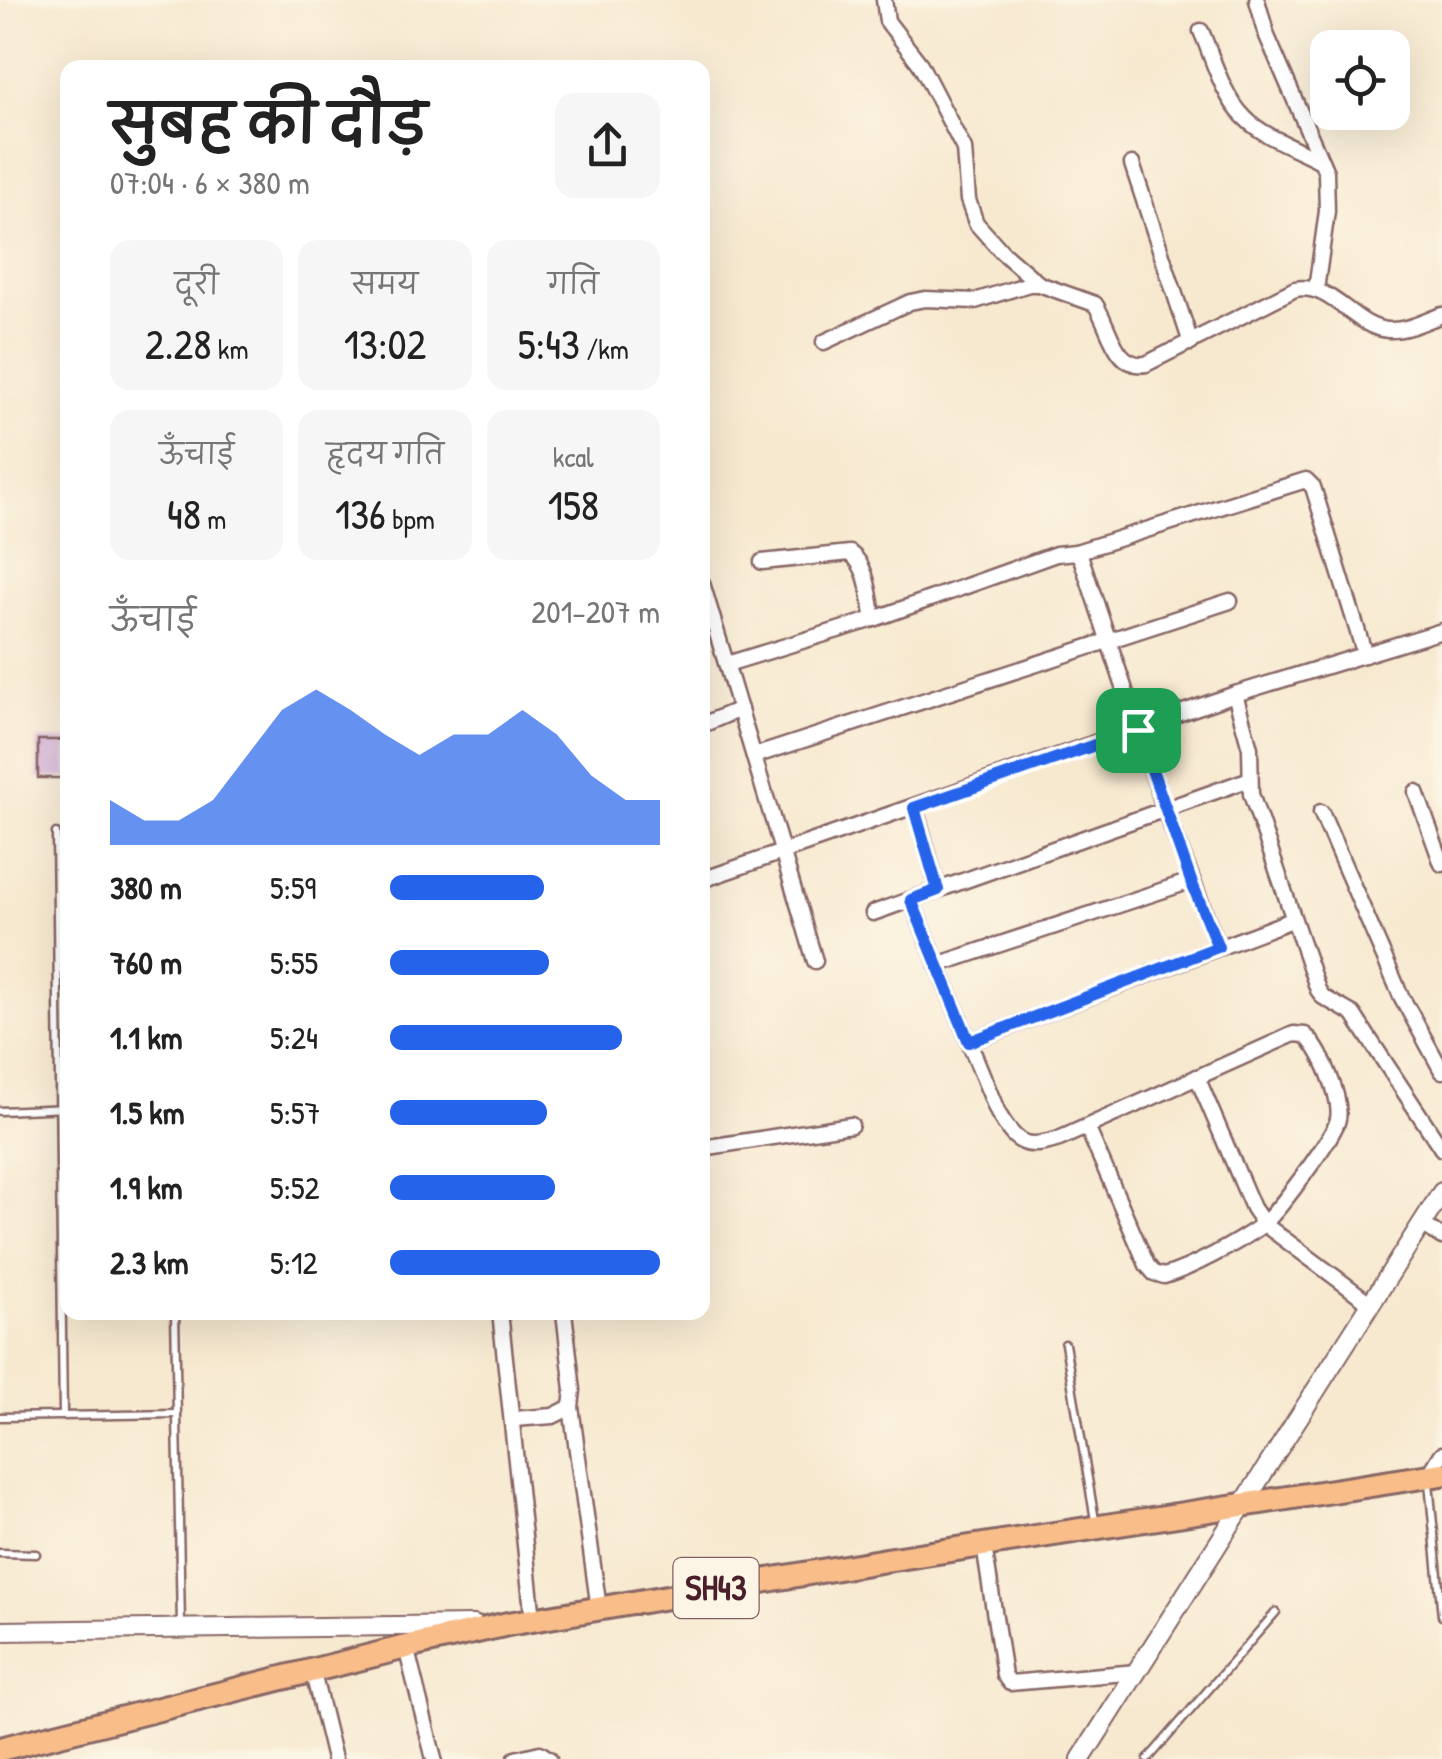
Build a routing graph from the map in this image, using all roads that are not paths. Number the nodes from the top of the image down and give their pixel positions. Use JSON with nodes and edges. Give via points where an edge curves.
{"nodes":[{"id":1,"x":884,"y":0,"type":"edge"},
{"id":2,"x":1257,"y":0,"type":"edge"},
{"id":3,"x":1201,"y":30,"type":"dead end"},
{"id":4,"x":1321,"y":161,"type":"junction"},
{"id":5,"x":1132,"y":164,"type":"dead end"},
{"id":6,"x":1040,"y":284,"type":"junction"},
{"id":7,"x":1316,"y":290,"type":"junction"},
{"id":8,"x":1442,"y":315,"type":"edge"},
{"id":9,"x":824,"y":342,"type":"dead end"},
{"id":10,"x":1191,"y":343,"type":"junction"},
{"id":11,"x":1076,"y":552,"type":"junction"},
{"id":12,"x":762,"y":562,"type":"dead end"},
{"id":13,"x":1230,"y":602,"type":"dead end"},
{"id":14,"x":874,"y":619,"type":"junction"},
{"id":15,"x":710,"y":628,"type":"edge"},
{"id":16,"x":1442,"y":630,"type":"edge"},
{"id":17,"x":1109,"y":641,"type":"junction"},
{"id":18,"x":1364,"y":654,"type":"junction"},
{"id":19,"x":726,"y":664,"type":"junction"},
{"id":20,"x":1236,"y":694,"type":"junction"},
{"id":21,"x":740,"y":709,"type":"junction"},
{"id":22,"x":710,"y":722,"type":"edge"},
{"id":23,"x":1138,"y":730,"type":"junction"},
{"id":24,"x":754,"y":756,"type":"junction"},
{"id":25,"x":1250,"y":779,"type":"junction"},
{"id":26,"x":1416,"y":792,"type":"dead end"},
{"id":27,"x":914,"y":808,"type":"junction"},
{"id":28,"x":1165,"y":810,"type":"junction"},
{"id":29,"x":1321,"y":812,"type":"dead end"},
{"id":30,"x":56,"y":833,"type":"dead end"},
{"id":31,"x":786,"y":852,"type":"junction"},
{"id":32,"x":1442,"y":864,"type":"edge"},
{"id":33,"x":710,"y":877,"type":"edge"},
{"id":34,"x":1191,"y":881,"type":"junction"},
{"id":35,"x":938,"y":890,"type":"junction"},
{"id":36,"x":911,"y":900,"type":"junction"},
{"id":37,"x":873,"y":913,"type":"dead end"},
{"id":38,"x":1292,"y":920,"type":"junction"},
{"id":39,"x":1218,"y":947,"type":"junction"},
{"id":40,"x":815,"y":961,"type":"dead end"},
{"id":41,"x":936,"y":965,"type":"junction"},
{"id":42,"x":60,"y":970,"type":"edge"},
{"id":43,"x":969,"y":1042,"type":"junction"},
{"id":44,"x":1442,"y":1071,"type":"edge"},
{"id":45,"x":1196,"y":1078,"type":"junction"},
{"id":46,"x":60,"y":1108,"type":"edge"},
{"id":47,"x":0,"y":1111,"type":"edge"},
{"id":48,"x":851,"y":1125,"type":"dead end"},
{"id":49,"x":1087,"y":1127,"type":"junction"},
{"id":50,"x":710,"y":1147,"type":"edge"},
{"id":51,"x":1442,"y":1149,"type":"edge"},
{"id":52,"x":1442,"y":1192,"type":"edge"},
{"id":53,"x":1264,"y":1224,"type":"junction"},
{"id":54,"x":1422,"y":1224,"type":"junction"},
{"id":55,"x":1442,"y":1237,"type":"edge"},
{"id":56,"x":1371,"y":1304,"type":"junction"},
{"id":57,"x":63,"y":1320,"type":"edge"},
{"id":58,"x":176,"y":1320,"type":"edge"},
{"id":59,"x":501,"y":1320,"type":"edge"},
{"id":60,"x":565,"y":1320,"type":"edge"},
{"id":61,"x":1065,"y":1344,"type":"dead end"},
{"id":62,"x":571,"y":1408,"type":"junction"},
{"id":63,"x":177,"y":1414,"type":"junction"},
{"id":64,"x":63,"y":1416,"type":"junction"},
{"id":65,"x":0,"y":1417,"type":"edge"},
{"id":66,"x":514,"y":1419,"type":"junction"},
{"id":67,"x":1442,"y":1454,"type":"edge"},
{"id":68,"x":1435,"y":1475,"type":"edge"},
{"id":69,"x":1245,"y":1504,"type":"junction"},
{"id":70,"x":1096,"y":1527,"type":"junction"},
{"id":71,"x":984,"y":1546,"type":"junction"},
{"id":72,"x":0,"y":1553,"type":"edge"},
{"id":73,"x":36,"y":1554,"type":"dead end"},
{"id":74,"x":599,"y":1609,"type":"junction"},
{"id":75,"x":1276,"y":1612,"type":"dead end"},
{"id":76,"x":1442,"y":1616,"type":"edge"},
{"id":77,"x":534,"y":1620,"type":"junction"},
{"id":78,"x":508,"y":1624,"type":"junction"},
{"id":79,"x":182,"y":1627,"type":"junction"},
{"id":80,"x":0,"y":1631,"type":"edge"},
{"id":81,"x":406,"y":1647,"type":"junction"},
{"id":82,"x":1137,"y":1672,"type":"junction"},
{"id":83,"x":313,"y":1673,"type":"junction"},
{"id":84,"x":0,"y":1749,"type":"edge"},
{"id":85,"x":34,"y":1750,"type":"edge"},
{"id":86,"x":1087,"y":1757,"type":"edge"},
{"id":87,"x":334,"y":1759,"type":"edge"},
{"id":88,"x":434,"y":1759,"type":"edge"},
{"id":89,"x":515,"y":1759,"type":"edge"},
{"id":90,"x":549,"y":1759,"type":"edge"},
{"id":91,"x":1148,"y":1759,"type":"edge"}],
"edges":[{"from":1,"to":6,"type":"street","via":[[888,21],[920,64],[964,149],[976,223]]},
{"from":2,"to":4,"type":"street"},
{"from":3,"to":4,"type":"street","via":[[1242,116]]},
{"from":4,"to":7,"type":"street","via":[[1329,191]]},
{"from":5,"to":10,"type":"street"},
{"from":6,"to":9,"type":"street","via":[[975,301],[910,302]]},
{"from":6,"to":10,"type":"street","via":[[1095,304],[1128,363],[1146,364]]},
{"from":7,"to":8,"type":"street","via":[[1379,328],[1407,328]]},
{"from":7,"to":10,"type":"street","via":[[1295,290]]},
{"from":11,"to":14,"type":"street"},
{"from":11,"to":17,"type":"street"},
{"from":11,"to":18,"type":"street","via":[[1306,480]]},
{"from":12,"to":14,"type":"street","via":[[850,553],[864,571]]},
{"from":13,"to":17,"type":"street"},
{"from":14,"to":19,"type":"street"},
{"from":15,"to":19,"type":"street"},
{"from":16,"to":18,"type":"street"},
{"from":17,"to":23,"type":"street"},
{"from":17,"to":24,"type":"street"},
{"from":18,"to":20,"type":"street"},
{"from":19,"to":21,"type":"street"},
{"from":20,"to":23,"type":"street"},
{"from":20,"to":25,"type":"street","via":[[1250,748]]},
{"from":21,"to":22,"type":"street"},
{"from":21,"to":24,"type":"street"},
{"from":23,"to":27,"type":"street"},
{"from":23,"to":28,"type":"street"},
{"from":24,"to":31,"type":"street"},
{"from":25,"to":28,"type":"street"},
{"from":25,"to":38,"type":"street"},
{"from":26,"to":32,"type":"street"},
{"from":27,"to":31,"type":"street"},
{"from":27,"to":35,"type":"street"},
{"from":28,"to":34,"type":"street"},
{"from":28,"to":35,"type":"street"},
{"from":29,"to":44,"type":"street","via":[[1400,996]]},
{"from":30,"to":42,"type":"lane"},
{"from":31,"to":33,"type":"street"},
{"from":31,"to":40,"type":"street"},
{"from":34,"to":39,"type":"street"},
{"from":34,"to":41,"type":"street"},
{"from":35,"to":36,"type":"street"},
{"from":36,"to":37,"type":"street"},
{"from":36,"to":41,"type":"street"},
{"from":38,"to":39,"type":"street"},
{"from":38,"to":51,"type":"street","via":[[1318,990],[1352,1014]]},
{"from":39,"to":43,"type":"street"},
{"from":41,"to":43,"type":"street"},
{"from":43,"to":49,"type":"street","via":[[998,1113],[1022,1143],[1037,1146]]},
{"from":45,"to":49,"type":"street"},
{"from":45,"to":53,"type":"street"},
{"from":45,"to":53,"type":"street","via":[[1294,1034],[1305,1034],[1320,1052],[1338,1121]]},
{"from":46,"to":47,"type":"lane"},
{"from":48,"to":50,"type":"street"},
{"from":49,"to":53,"type":"street","via":[[1154,1273],[1175,1273]]},
{"from":52,"to":54,"type":"street"},
{"from":53,"to":56,"type":"street"},
{"from":54,"to":55,"type":"street"},
{"from":54,"to":56,"type":"street"},
{"from":56,"to":69,"type":"street"},
{"from":57,"to":64,"type":"lane"},
{"from":58,"to":63,"type":"lane"},
{"from":59,"to":66,"type":"street"},
{"from":60,"to":62,"type":"street"},
{"from":61,"to":70,"type":"lane"},
{"from":62,"to":66,"type":"street"},
{"from":62,"to":74,"type":"street"},
{"from":63,"to":64,"type":"lane"},
{"from":63,"to":79,"type":"lane"},
{"from":64,"to":65,"type":"lane"},
{"from":66,"to":77,"type":"street"},
{"from":67,"to":68,"type":"street"},
{"from":68,"to":69,"type":"main road","number":"SH43"},
{"from":68,"to":76,"type":"lane"},
{"from":69,"to":70,"type":"main road","number":"SH43"},
{"from":69,"to":82,"type":"street"},
{"from":70,"to":71,"type":"main road","number":"SH43"},
{"from":71,"to":74,"type":"main road","number":"SH43"},
{"from":71,"to":82,"type":"street","via":[[1010,1683]]},
{"from":72,"to":73,"type":"lane"},
{"from":74,"to":77,"type":"main road","number":"SH43"},
{"from":75,"to":91,"type":"lane"},
{"from":77,"to":78,"type":"main road","number":"SH43"},
{"from":78,"to":79,"type":"street"},
{"from":78,"to":81,"type":"main road","number":"SH43"},
{"from":79,"to":80,"type":"street"},
{"from":81,"to":83,"type":"main road","number":"SH43"},
{"from":81,"to":88,"type":"street"},
{"from":82,"to":86,"type":"street"},
{"from":83,"to":85,"type":"main road","number":"SH43"},
{"from":83,"to":87,"type":"street"},
{"from":84,"to":85,"type":"main road","number":"SH43"},
{"from":89,"to":90,"type":"street","via":[[540,1752]]}]}
